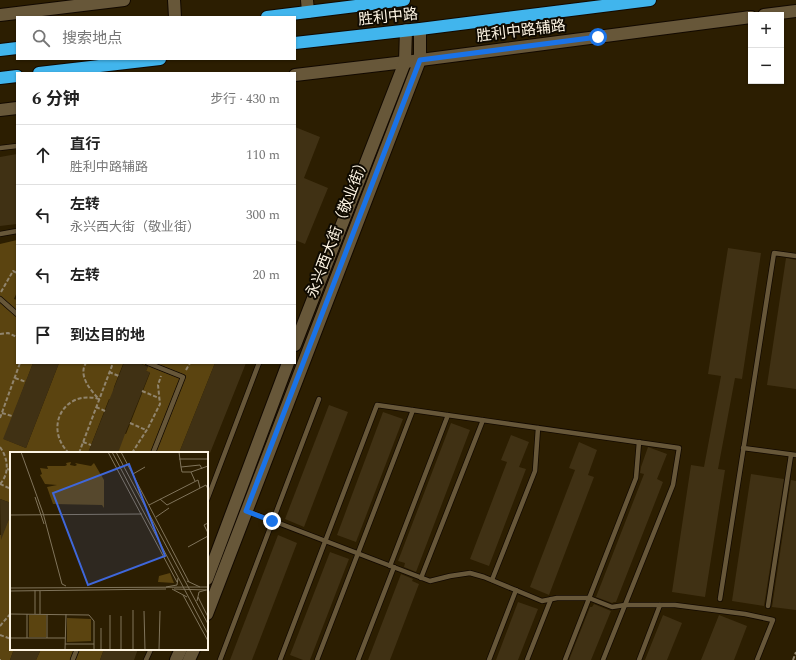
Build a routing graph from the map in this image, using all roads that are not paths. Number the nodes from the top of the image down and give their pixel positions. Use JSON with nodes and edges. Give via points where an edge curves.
{"nodes":[{"id":1,"x":124,"y":0,"type":"edge"},
{"id":2,"x":174,"y":0,"type":"edge"},
{"id":3,"x":404,"y":0,"type":"edge"},
{"id":4,"x":650,"y":0,"type":"edge"},
{"id":5,"x":308,"y":6,"type":"edge"},
{"id":6,"x":796,"y":11,"type":"edge"},
{"id":7,"x":784,"y":12,"type":"edge"},
{"id":8,"x":0,"y":15,"type":"edge"},
{"id":9,"x":175,"y":16,"type":"edge"},
{"id":10,"x":271,"y":16,"type":"edge"},
{"id":11,"x":748,"y":17,"type":"edge"},
{"id":12,"x":420,"y":29,"type":"junction"},
{"id":13,"x":406,"y":30,"type":"junction"},
{"id":14,"x":296,"y":43,"type":"edge"},
{"id":15,"x":16,"y":48,"type":"edge"},
{"id":16,"x":0,"y":50,"type":"edge"},
{"id":17,"x":151,"y":60,"type":"edge"},
{"id":18,"x":420,"y":60,"type":"junction"},
{"id":19,"x":405,"y":62,"type":"junction"},
{"id":20,"x":48,"y":72,"type":"edge"},
{"id":21,"x":296,"y":75,"type":"edge"},
{"id":22,"x":16,"y":76,"type":"edge"},
{"id":23,"x":0,"y":78,"type":"edge"},
{"id":24,"x":16,"y":108,"type":"edge"},
{"id":25,"x":0,"y":110,"type":"edge"},
{"id":26,"x":16,"y":146,"type":"edge"},
{"id":27,"x":0,"y":148,"type":"edge"},
{"id":28,"x":16,"y":231,"type":"edge"},
{"id":29,"x":0,"y":234,"type":"edge"},
{"id":30,"x":796,"y":256,"type":"edge"},
{"id":31,"x":0,"y":299,"type":"edge"},
{"id":32,"x":16,"y":313,"type":"edge"},
{"id":33,"x":298,"y":330,"type":"edge"},
{"id":34,"x":296,"y":341,"type":"edge"},
{"id":35,"x":151,"y":364,"type":"edge"},
{"id":36,"x":259,"y":364,"type":"edge"},
{"id":37,"x":288,"y":364,"type":"edge"},
{"id":38,"x":319,"y":399,"type":"dead end"},
{"id":39,"x":413,"y":410,"type":"junction"},
{"id":40,"x":448,"y":415,"type":"junction"},
{"id":41,"x":483,"y":420,"type":"junction"},
{"id":42,"x":538,"y":428,"type":"junction"},
{"id":43,"x":639,"y":442,"type":"junction"},
{"id":44,"x":743,"y":448,"type":"junction"},
{"id":45,"x":153,"y":452,"type":"edge"},
{"id":46,"x":793,"y":455,"type":"edge"},
{"id":47,"x":208,"y":497,"type":"edge"},
{"id":48,"x":246,"y":511,"type":"junction"},
{"id":49,"x":272,"y":521,"type":"junction"},
{"id":50,"x":325,"y":542,"type":"junction"},
{"id":51,"x":358,"y":554,"type":"junction"},
{"id":52,"x":392,"y":567,"type":"junction"},
{"id":53,"x":208,"y":576,"type":"edge"},
{"id":54,"x":421,"y":578,"type":"junction"},
{"id":55,"x":492,"y":580,"type":"junction"},
{"id":56,"x":516,"y":590,"type":"junction"},
{"id":57,"x":589,"y":598,"type":"junction"},
{"id":58,"x":550,"y":599,"type":"junction"},
{"id":59,"x":720,"y":599,"type":"dead end"},
{"id":60,"x":625,"y":605,"type":"junction"},
{"id":61,"x":660,"y":606,"type":"junction"},
{"id":62,"x":768,"y":606,"type":"dead end"},
{"id":63,"x":208,"y":611,"type":"edge"},
{"id":64,"x":77,"y":650,"type":"edge"},
{"id":65,"x":150,"y":650,"type":"edge"},
{"id":66,"x":181,"y":650,"type":"edge"},
{"id":67,"x":194,"y":650,"type":"edge"},
{"id":68,"x":73,"y":659,"type":"dead end"},
{"id":69,"x":146,"y":660,"type":"edge"},
{"id":70,"x":176,"y":660,"type":"edge"},
{"id":71,"x":189,"y":660,"type":"edge"},
{"id":72,"x":220,"y":660,"type":"edge"},
{"id":73,"x":280,"y":660,"type":"edge"},
{"id":74,"x":318,"y":660,"type":"edge"},
{"id":75,"x":358,"y":660,"type":"edge"},
{"id":76,"x":489,"y":660,"type":"edge"},
{"id":77,"x":527,"y":660,"type":"edge"},
{"id":78,"x":565,"y":660,"type":"edge"},
{"id":79,"x":603,"y":660,"type":"edge"},
{"id":80,"x":639,"y":660,"type":"edge"},
{"id":81,"x":757,"y":660,"type":"edge"}],
"edges":[{"from":1,"to":8,"type":"main road"},
{"from":2,"to":9,"type":"main road"},
{"from":3,"to":5,"type":"highway","name":"胜利中路"},
{"from":4,"to":12,"type":"highway","name":"胜利中路"},
{"from":5,"to":10,"type":"highway","name":"胜利中路"},
{"from":6,"to":7,"type":"main road"},
{"from":11,"to":18,"type":"main road","name":"胜利中路辅路"},
{"from":12,"to":13,"type":"highway","name":"胜利中路"},
{"from":12,"to":18,"type":"main road","name":"永兴西大街（敬业街）"},
{"from":13,"to":14,"type":"highway","name":"胜利中路"},
{"from":13,"to":19,"type":"main road","name":"永兴西大街（敬业街）"},
{"from":15,"to":16,"type":"highway"},
{"from":17,"to":20,"type":"highway"},
{"from":18,"to":19,"type":"main road","name":"胜利中路辅路"},
{"from":18,"to":48,"type":"main road","name":"永兴西大街（敬业街）"},
{"from":19,"to":21,"type":"main road","name":"胜利中路辅路"},
{"from":19,"to":33,"type":"main road","name":"永兴西大街（敬业街）"},
{"from":22,"to":23,"type":"highway"},
{"from":24,"to":25,"type":"main road"},
{"from":26,"to":27,"type":"lane"},
{"from":28,"to":29,"type":"lane"},
{"from":30,"to":44,"type":"lane","via":[[774,253]]},
{"from":31,"to":32,"type":"lane"},
{"from":33,"to":34,"type":"main road","name":"永兴西大街（敬业街）"},
{"from":35,"to":45,"type":"lane","via":[[183,377]]},
{"from":36,"to":47,"type":"lane"},
{"from":37,"to":53,"type":"main road"},
{"from":38,"to":49,"type":"lane"},
{"from":39,"to":40,"type":"lane"},
{"from":39,"to":50,"type":"lane","via":[[378,405]]},
{"from":39,"to":51,"type":"lane"},
{"from":40,"to":41,"type":"lane"},
{"from":40,"to":52,"type":"lane"},
{"from":41,"to":42,"type":"lane"},
{"from":41,"to":54,"type":"lane"},
{"from":42,"to":43,"type":"lane"},
{"from":42,"to":55,"type":"lane","via":[[535,471]]},
{"from":43,"to":57,"type":"lane","via":[[636,478]]},
{"from":43,"to":60,"type":"lane","via":[[679,448],[673,485]]},
{"from":44,"to":46,"type":"lane"},
{"from":44,"to":59,"type":"lane"},
{"from":46,"to":62,"type":"lane"},
{"from":48,"to":49,"type":"lane"},
{"from":48,"to":63,"type":"main road","name":"永兴西大街（敬业街）"},
{"from":49,"to":50,"type":"lane"},
{"from":49,"to":72,"type":"lane"},
{"from":50,"to":51,"type":"lane"},
{"from":50,"to":73,"type":"lane"},
{"from":51,"to":52,"type":"lane"},
{"from":51,"to":74,"type":"lane"},
{"from":52,"to":54,"type":"lane"},
{"from":52,"to":75,"type":"lane"},
{"from":54,"to":55,"type":"lane","via":[[430,581],[470,573]]},
{"from":55,"to":56,"type":"lane"},
{"from":56,"to":58,"type":"lane","via":[[542,601]]},
{"from":56,"to":76,"type":"lane"},
{"from":57,"to":58,"type":"lane"},
{"from":57,"to":60,"type":"lane","via":[[612,607]]},
{"from":57,"to":78,"type":"lane"},
{"from":58,"to":77,"type":"lane"},
{"from":60,"to":61,"type":"lane"},
{"from":60,"to":79,"type":"lane"},
{"from":61,"to":80,"type":"lane"},
{"from":61,"to":81,"type":"lane","via":[[745,614],[773,620]]},
{"from":64,"to":68,"type":"lane"},
{"from":65,"to":69,"type":"lane"},
{"from":66,"to":70,"type":"main road"},
{"from":67,"to":71,"type":"main road"}]}
